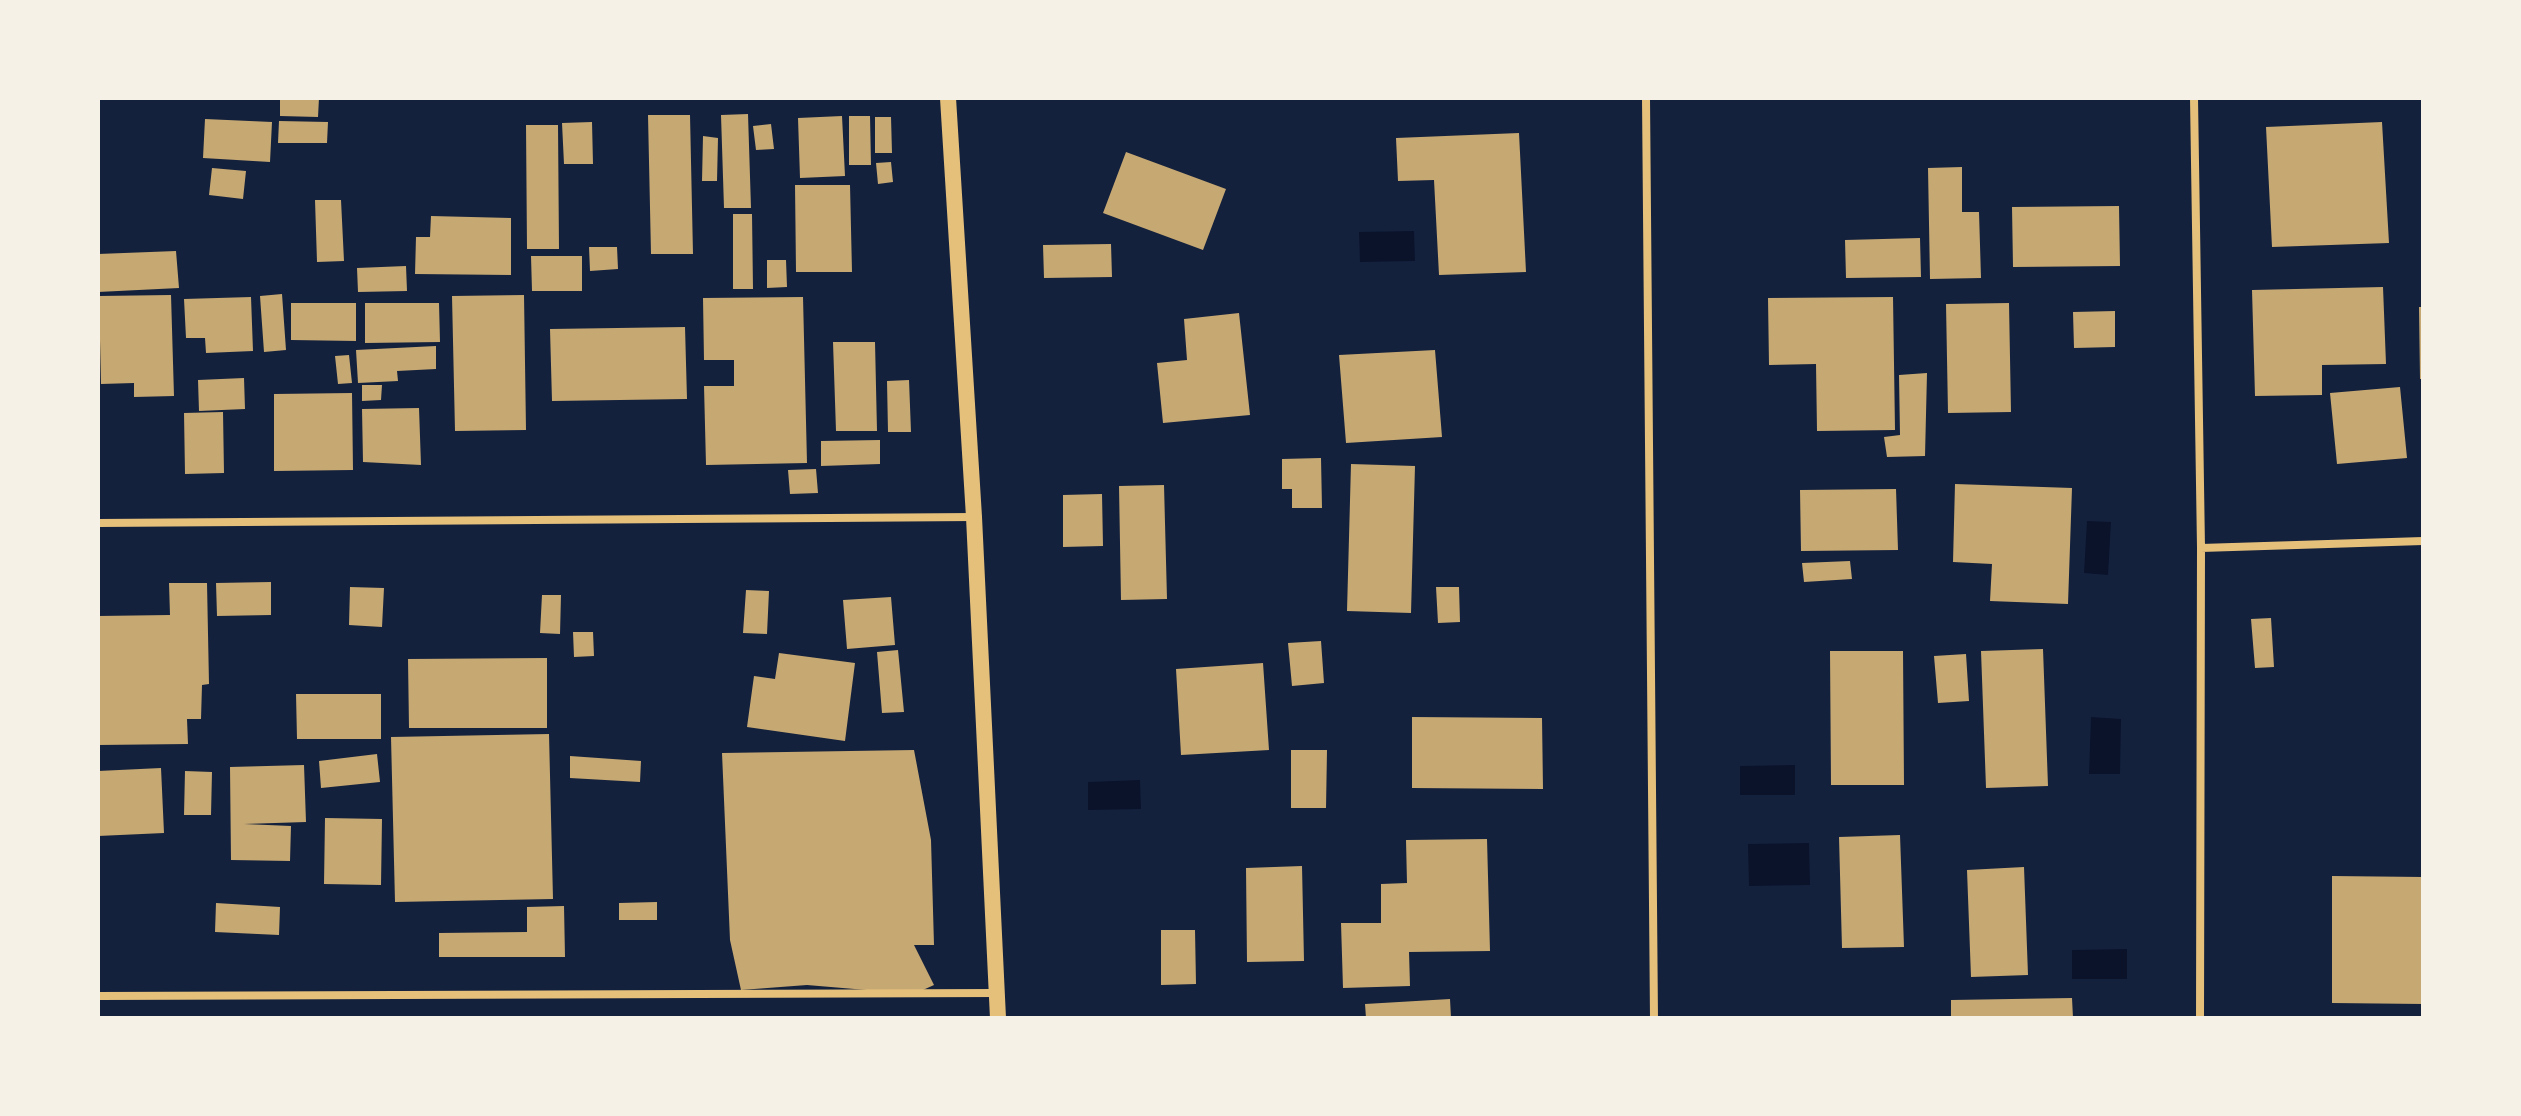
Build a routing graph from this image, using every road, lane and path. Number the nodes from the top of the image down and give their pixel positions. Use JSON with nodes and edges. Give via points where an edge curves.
{"nodes":[{"id":1,"x":948,"y":98,"type":"edge"},
{"id":2,"x":1646,"y":98,"type":"edge"},
{"id":3,"x":2194,"y":98,"type":"edge"},
{"id":4,"x":974,"y":517,"type":"junction"},
{"id":5,"x":98,"y":523,"type":"edge"},
{"id":6,"x":2423,"y":541,"type":"edge"},
{"id":7,"x":2201,"y":548,"type":"junction"},
{"id":8,"x":997,"y":993,"type":"junction"},
{"id":9,"x":98,"y":996,"type":"edge"},
{"id":10,"x":998,"y":1018,"type":"edge"},
{"id":11,"x":1654,"y":1018,"type":"edge"},
{"id":12,"x":2200,"y":1018,"type":"edge"}],
"edges":[{"from":1,"to":4,"type":"main road"},
{"from":2,"to":11,"type":"street"},
{"from":3,"to":7,"type":"street"},
{"from":4,"to":5,"type":"street"},
{"from":4,"to":8,"type":"main road"},
{"from":6,"to":7,"type":"street"},
{"from":7,"to":12,"type":"street"},
{"from":8,"to":9,"type":"street"},
{"from":8,"to":10,"type":"main road"}]}
